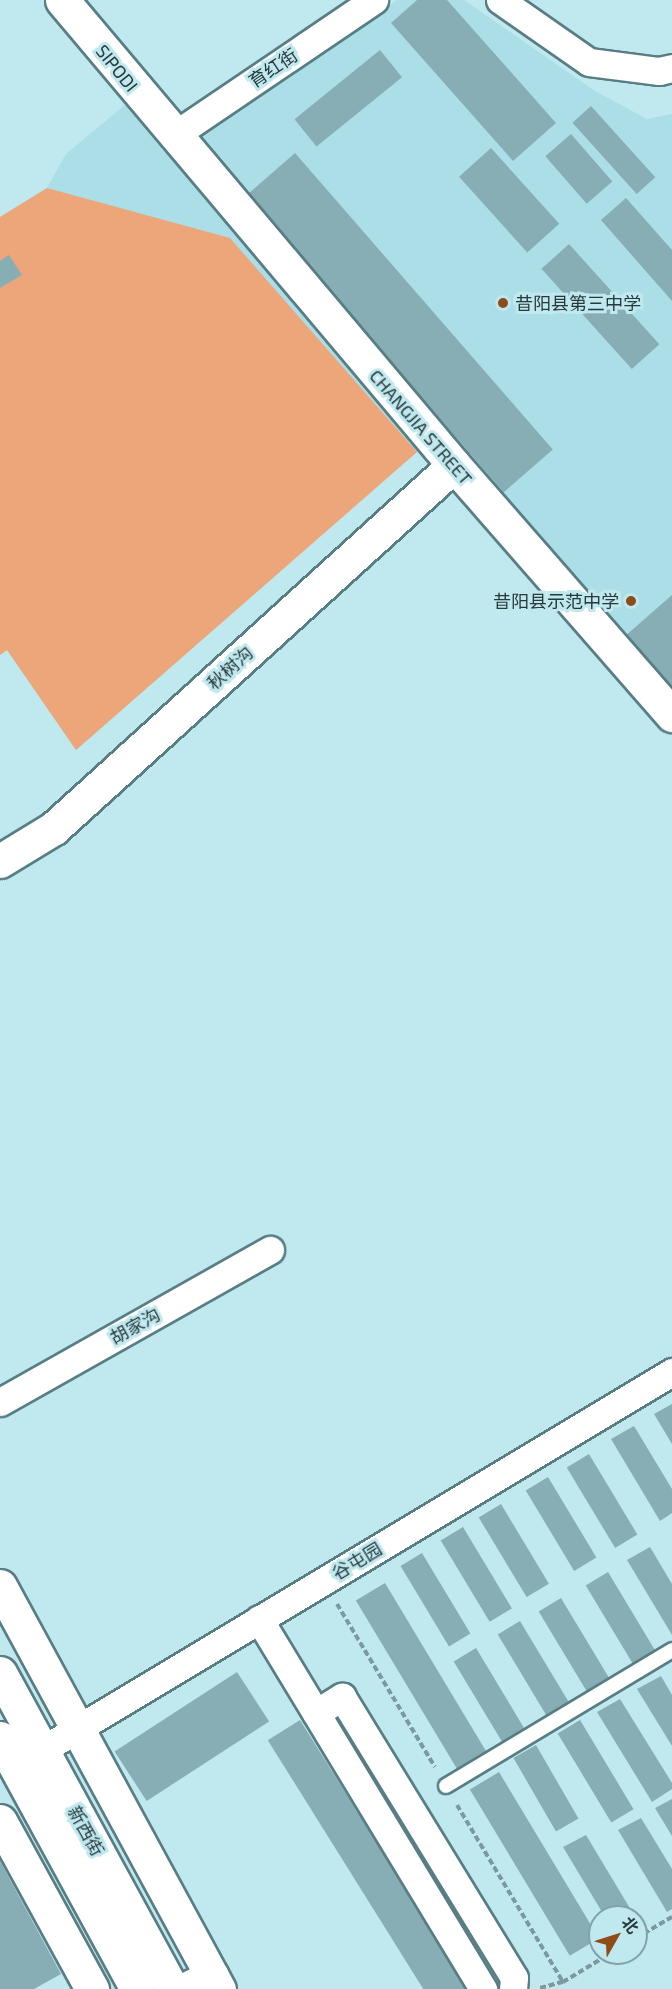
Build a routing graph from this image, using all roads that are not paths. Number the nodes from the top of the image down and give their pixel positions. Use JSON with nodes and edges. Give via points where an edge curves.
{"nodes":[{"id":1,"x":62,"y":0,"type":"edge"},
{"id":2,"x":374,"y":0,"type":"edge"},
{"id":3,"x":500,"y":0,"type":"edge"},
{"id":4,"x":672,"y":68,"type":"edge"},
{"id":5,"x":173,"y":136,"type":"junction"},
{"id":6,"x":454,"y":465,"type":"junction"},
{"id":7,"x":672,"y":715,"type":"edge"},
{"id":8,"x":0,"y":861,"type":"edge"},
{"id":9,"x":270,"y":1250,"type":"dead end"},
{"id":10,"x":672,"y":1372,"type":"edge"},
{"id":11,"x":0,"y":1402,"type":"edge"},
{"id":12,"x":0,"y":1586,"type":"edge"},
{"id":13,"x":259,"y":1619,"type":"junction"},
{"id":14,"x":672,"y":1650,"type":"edge"},
{"id":15,"x":0,"y":1673,"type":"edge"},
{"id":16,"x":316,"y":1713,"type":"junction"},
{"id":17,"x":75,"y":1730,"type":"junction"},
{"id":18,"x":1,"y":1741,"type":"edge"},
{"id":19,"x":42,"y":1750,"type":"junction"},
{"id":20,"x":446,"y":1786,"type":"road end"},
{"id":21,"x":0,"y":1821,"type":"edge"},
{"id":22,"x":206,"y":1984,"type":"edge"},
{"id":23,"x":92,"y":1989,"type":"edge"},
{"id":24,"x":137,"y":1989,"type":"edge"},
{"id":25,"x":172,"y":1989,"type":"edge"},
{"id":26,"x":483,"y":1989,"type":"edge"},
{"id":27,"x":513,"y":1989,"type":"edge"}],
"edges":[{"from":1,"to":5,"type":"street","name":"SIPODI"},
{"from":2,"to":5,"type":"street","name":"育红街"},
{"from":3,"to":4,"type":"street","via":[[589,62],[659,71]]},
{"from":5,"to":6,"type":"street","name":"CHANGJIA STREET"},
{"from":6,"to":7,"type":"street","name":"CHANGJIA STREET"},
{"from":6,"to":8,"type":"street","name":"秋树沟","via":[[54,828]]},
{"from":9,"to":11,"type":"street","name":"胡家沟"},
{"from":10,"to":13,"type":"street","name":"谷屯园"},
{"from":12,"to":17,"type":"street"},
{"from":13,"to":16,"type":"street"},
{"from":13,"to":17,"type":"street","name":"谷屯园"},
{"from":14,"to":20,"type":"lane"},
{"from":15,"to":19,"type":"street","name":"新西街"},
{"from":16,"to":26,"type":"street"},
{"from":16,"to":27,"type":"street","via":[[342,1697],[514,1978]]},
{"from":17,"to":19,"type":"street","name":"谷屯园"},
{"from":17,"to":22,"type":"street"},
{"from":18,"to":24,"type":"street","name":"新西街"},
{"from":19,"to":25,"type":"street","name":"新西街"},
{"from":21,"to":23,"type":"street"}]}
